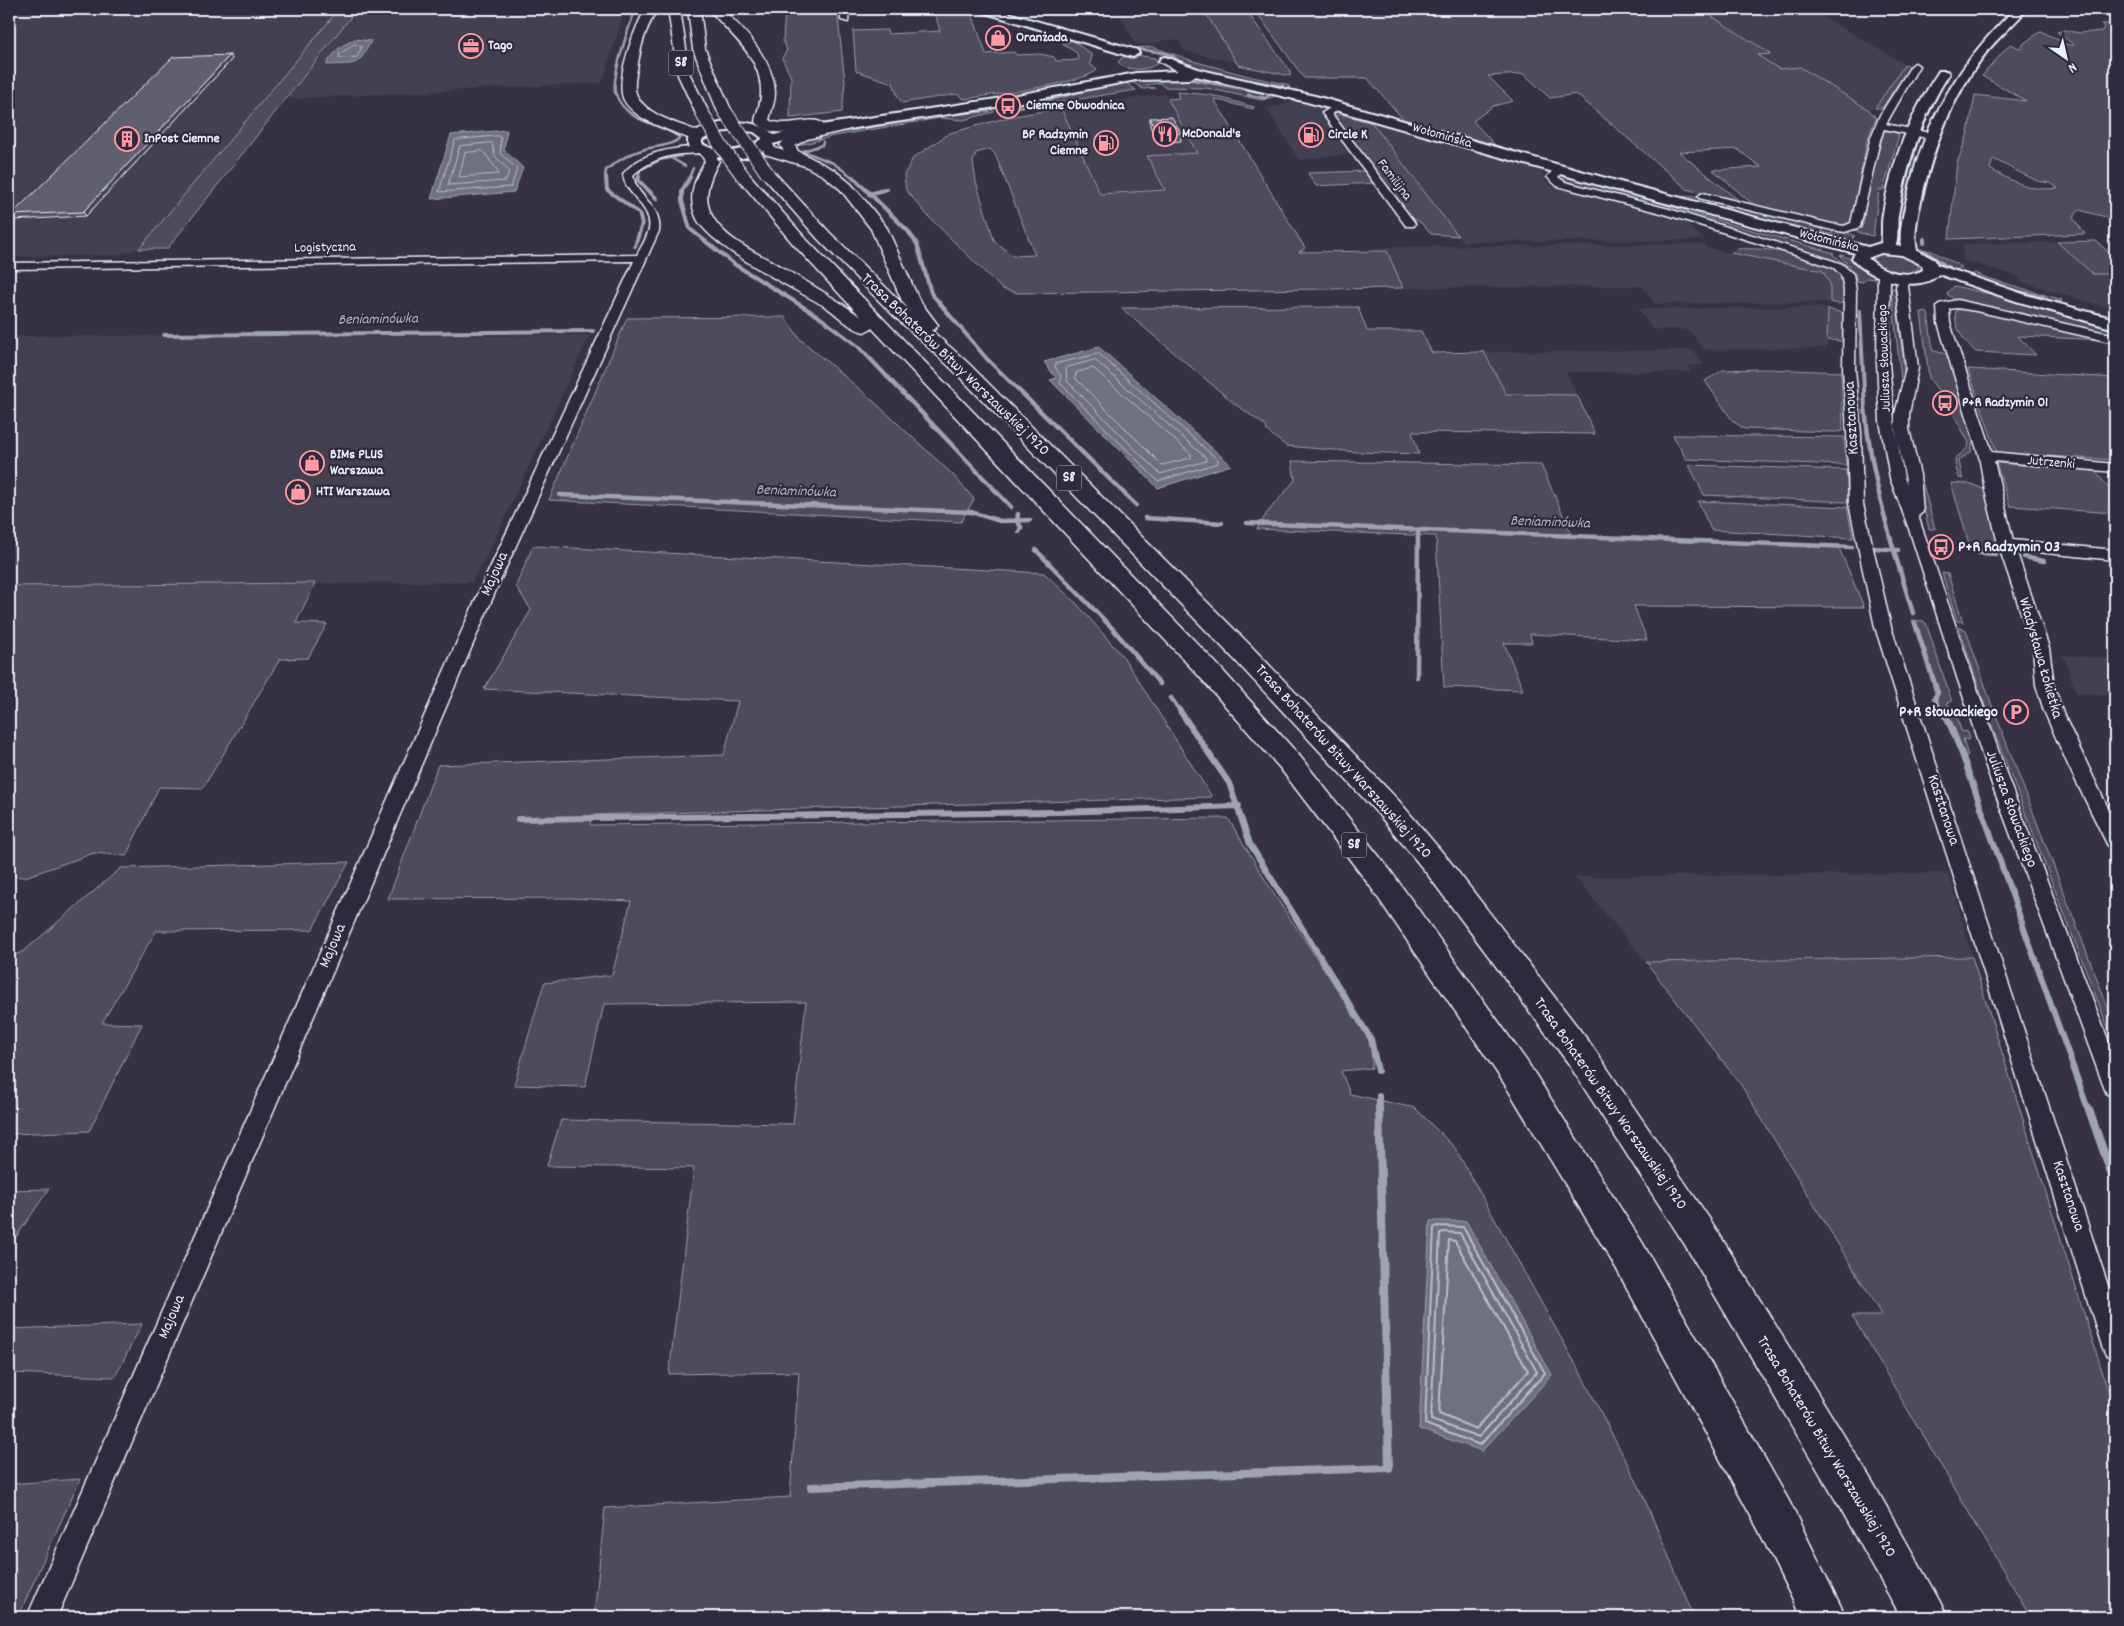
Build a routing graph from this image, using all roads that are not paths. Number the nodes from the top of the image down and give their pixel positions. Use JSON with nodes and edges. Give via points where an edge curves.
{"nodes":[{"id":1,"x":652,"y":9,"type":"edge"},
{"id":2,"x":674,"y":9,"type":"edge"},
{"id":3,"x":694,"y":9,"type":"edge"},
{"id":4,"x":715,"y":9,"type":"edge"},
{"id":5,"x":845,"y":9,"type":"edge"},
{"id":6,"x":983,"y":9,"type":"edge"},
{"id":7,"x":2021,"y":9,"type":"edge"},
{"id":8,"x":845,"y":20,"type":"dead end"},
{"id":9,"x":1087,"y":39,"type":"junction"},
{"id":10,"x":1133,"y":53,"type":"junction"},
{"id":11,"x":1156,"y":59,"type":"junction"},
{"id":12,"x":1114,"y":63,"type":"junction"},
{"id":13,"x":1950,"y":64,"type":"dead end"},
{"id":14,"x":1915,"y":66,"type":"dead end"},
{"id":15,"x":1132,"y":71,"type":"junction"},
{"id":16,"x":1210,"y":78,"type":"junction"},
{"id":17,"x":1085,"y":85,"type":"junction"},
{"id":18,"x":1265,"y":88,"type":"junction"},
{"id":19,"x":766,"y":104,"type":"junction"},
{"id":20,"x":1337,"y":107,"type":"junction"},
{"id":21,"x":846,"y":123,"type":"junction"},
{"id":22,"x":1881,"y":126,"type":"junction"},
{"id":23,"x":1911,"y":132,"type":"junction"},
{"id":24,"x":764,"y":136,"type":"junction"},
{"id":25,"x":1931,"y":136,"type":"junction"},
{"id":26,"x":700,"y":145,"type":"junction"},
{"id":27,"x":815,"y":166,"type":"junction"},
{"id":28,"x":1560,"y":169,"type":"junction"},
{"id":29,"x":617,"y":171,"type":"dead end"},
{"id":30,"x":755,"y":175,"type":"junction"},
{"id":31,"x":617,"y":183,"type":"dead end"},
{"id":32,"x":1703,"y":196,"type":"dead end"},
{"id":33,"x":642,"y":200,"type":"junction"},
{"id":34,"x":1410,"y":224,"type":"dead end"},
{"id":35,"x":1887,"y":248,"type":"junction"},
{"id":36,"x":1910,"y":253,"type":"junction"},
{"id":37,"x":1863,"y":255,"type":"junction"},
{"id":38,"x":642,"y":258,"type":"junction"},
{"id":39,"x":9,"y":266,"type":"edge"},
{"id":40,"x":1929,"y":271,"type":"junction"},
{"id":41,"x":1884,"y":274,"type":"junction"},
{"id":42,"x":1906,"y":278,"type":"junction"},
{"id":43,"x":2115,"y":324,"type":"edge"},
{"id":44,"x":2115,"y":339,"type":"edge"},
{"id":45,"x":960,"y":366,"type":"junction"},
{"id":46,"x":927,"y":376,"type":"junction"},
{"id":47,"x":1986,"y":456,"type":"junction"},
{"id":48,"x":2115,"y":468,"type":"edge"},
{"id":49,"x":1916,"y":529,"type":"junction"},
{"id":50,"x":2006,"y":544,"type":"junction"},
{"id":51,"x":2115,"y":555,"type":"edge"},
{"id":52,"x":2115,"y":840,"type":"edge"},
{"id":53,"x":2115,"y":1087,"type":"edge"},
{"id":54,"x":2115,"y":1346,"type":"edge"},
{"id":55,"x":42,"y":1617,"type":"edge"},
{"id":56,"x":1824,"y":1617,"type":"edge"},
{"id":57,"x":1925,"y":1617,"type":"edge"}],
"edges":[{"from":1,"to":26,"type":"highway","via":[[637,39],[628,90],[631,99],[640,109]]},
{"from":2,"to":30,"type":"highway","name":"Trasa Bohaterów Bitwy Warszawskiej 1920","number":"S8","bridge":true,"via":[[684,75],[702,113],[721,146]]},
{"from":3,"to":30,"type":"highway","name":"Trasa Bohaterów Bitwy Warszawskiej 1920","number":"S8","bridge":true,"via":[[699,49],[724,110],[744,142]]},
{"from":4,"to":19,"type":"highway","via":[[734,26],[755,56],[766,79]]},
{"from":5,"to":8,"type":"street"},
{"from":6,"to":9,"type":"main road"},
{"from":7,"to":25,"type":"main road","via":[[1998,30],[1966,68]]},
{"from":9,"to":10,"type":"main road"},
{"from":9,"to":12,"type":"main road"},
{"from":10,"to":11,"type":"main road"},
{"from":10,"to":12,"type":"main road"},
{"from":11,"to":15,"type":"main road"},
{"from":11,"to":16,"type":"main road","name":"Wołomińska"},
{"from":11,"to":18,"type":"main road","name":"Wołomińska","via":[[1198,73]]},
{"from":12,"to":15,"type":"main road"},
{"from":12,"to":21,"type":"main road","via":[[1096,76],[1058,86]]},
{"from":13,"to":23,"type":"main road"},
{"from":14,"to":22,"type":"street"},
{"from":15,"to":17,"type":"main road"},
{"from":16,"to":17,"type":"main road","via":[[1159,74]]},
{"from":16,"to":18,"type":"main road","name":"Wołomińska"},
{"from":17,"to":21,"type":"main road"},
{"from":18,"to":20,"type":"main road","name":"Wołomińska"},
{"from":19,"to":21,"type":"highway","via":[[762,120],[773,127]]},
{"from":19,"to":24,"type":"highway","via":[[752,119],[753,125]]},
{"from":20,"to":28,"type":"main road","name":"Wołomińska"},
{"from":20,"to":34,"type":"street","name":"Familijna","via":[[1328,113]]},
{"from":21,"to":24,"type":"main road"},
{"from":21,"to":27,"type":"highway","via":[[802,136],[787,145],[794,154]]},
{"from":22,"to":23,"type":"street"},
{"from":22,"to":32,"type":"street","via":[[1866,176],[1859,216],[1856,226],[1851,228],[1832,227]]},
{"from":23,"to":25,"type":"street"},
{"from":23,"to":35,"type":"main road","via":[[1890,218],[1891,240]]},
{"from":24,"to":26,"type":"main road","via":[[739,126],[720,128]]},
{"from":24,"to":26,"type":"main road","via":[[754,150],[736,154]]},
{"from":24,"to":27,"type":"highway","via":[[770,151]]},
{"from":25,"to":36,"type":"main road","via":[[1913,204],[1908,244]]},
{"from":26,"to":29,"type":"street","via":[[632,160]]},
{"from":26,"to":33,"type":"street","name":"Majowa","via":[[635,166],[628,174],[628,180]]},
{"from":26,"to":46,"type":"highway","via":[[712,161],[702,178],[699,194],[705,218],[716,232],[834,305]]},
{"from":27,"to":45,"type":"highway","via":[[846,187],[879,228],[912,301]]},
{"from":28,"to":37,"type":"main road","name":"Wołomińska","via":[[1695,213]]},
{"from":28,"to":54,"type":"street","name":"Kasztanowa","via":[[1552,177],[1561,184],[1635,202],[1838,266],[1850,280],[1849,369],[1856,504],[1883,626]]},
{"from":30,"to":45,"type":"highway","name":"Trasa Bohaterów Bitwy Warszawskiej 1920","number":"S8","via":[[795,206],[885,297]]},
{"from":30,"to":46,"type":"highway","name":"Trasa Bohaterów Bitwy Warszawskiej 1920","number":"S8","via":[[788,229]]},
{"from":31,"to":33,"type":"street","via":[[621,190]]},
{"from":33,"to":38,"type":"street","name":"Majowa","via":[[651,208],[655,225]]},
{"from":35,"to":36,"type":"main road"},
{"from":35,"to":37,"type":"main road"},
{"from":36,"to":40,"type":"main road","via":[[1925,259]]},
{"from":37,"to":41,"type":"main road","via":[[1870,268]]},
{"from":38,"to":39,"type":"street","name":"Logistyczna"},
{"from":38,"to":55,"type":"street","name":"Majowa","via":[[491,583]]},
{"from":40,"to":42,"type":"main road"},
{"from":40,"to":43,"type":"street"},
{"from":41,"to":42,"type":"main road"},
{"from":41,"to":49,"type":"street","name":"Juliusza Słowackiego","via":[[1882,363],[1887,421],[1897,478]]},
{"from":42,"to":49,"type":"street","name":"Juliusza Słowackiego","via":[[1902,286],[1912,368],[1902,429],[1913,475]]},
{"from":44,"to":47,"type":"street","name":"Władysława Łokietka","via":[[1957,304],[1943,307],[1944,323]]},
{"from":45,"to":57,"type":"highway","name":"Trasa Bohaterów Bitwy Warszawskiej 1920","number":"S8","via":[[1242,652],[1389,808],[1438,867],[1579,1053],[1698,1233],[1857,1496]]},
{"from":46,"to":56,"type":"highway","name":"Trasa Bohaterów Bitwy Warszawskiej 1920","number":"S8","via":[[1206,668],[1289,761],[1380,878],[1516,1073],[1628,1255],[1774,1516]]},
{"from":47,"to":48,"type":"street","name":"Jutrzenki"},
{"from":47,"to":50,"type":"street","name":"Władysława Łokietka"},
{"from":49,"to":53,"type":"street","name":"Juliusza Słowackiego","via":[[1998,779]]},
{"from":50,"to":51,"type":"street"},
{"from":50,"to":52,"type":"street","name":"Władysława Łokietka","via":[[2041,648],[2045,685],[2053,711]]}]}
